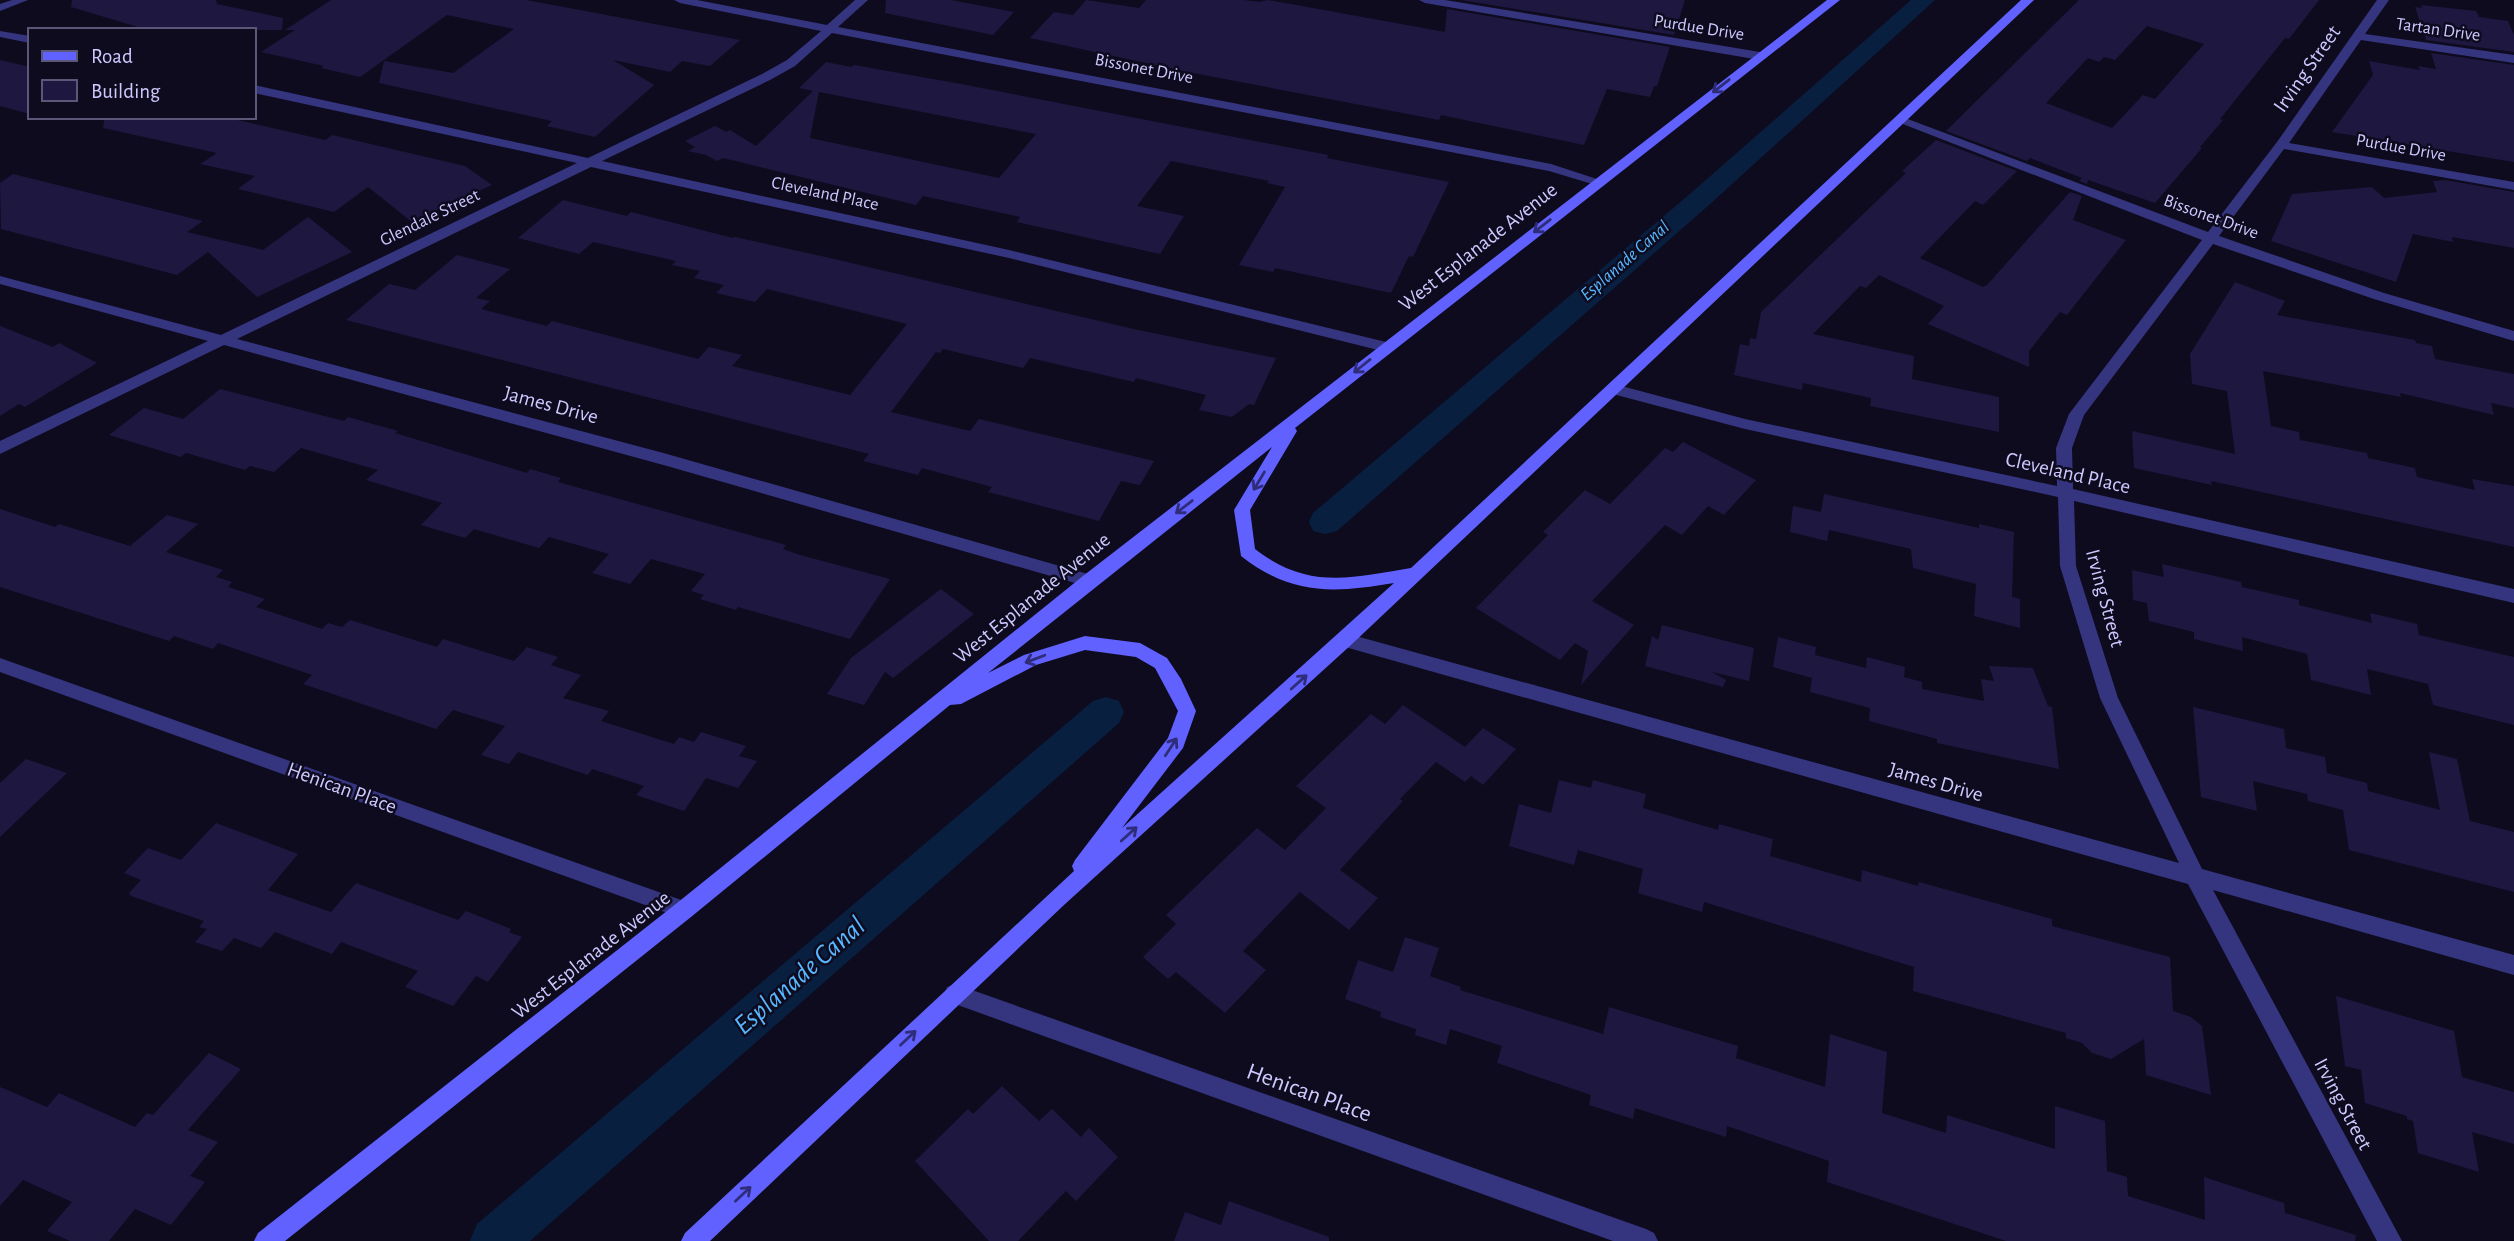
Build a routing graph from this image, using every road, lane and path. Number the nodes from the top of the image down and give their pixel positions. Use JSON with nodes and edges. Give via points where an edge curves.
{"nodes":[{"id":1,"x":22,"y":0,"type":"edge"},
{"id":2,"x":680,"y":0,"type":"edge"},
{"id":3,"x":862,"y":0,"type":"edge"},
{"id":4,"x":1425,"y":0,"type":"edge"},
{"id":5,"x":1834,"y":0,"type":"edge"},
{"id":6,"x":2028,"y":0,"type":"edge"},
{"id":7,"x":2383,"y":0,"type":"edge"},
{"id":8,"x":0,"y":8,"type":"edge"},
{"id":9,"x":831,"y":28,"type":"junction"},
{"id":10,"x":0,"y":34,"type":"edge"},
{"id":11,"x":2358,"y":36,"type":"junction"},
{"id":12,"x":28,"y":40,"type":"edge"},
{"id":13,"x":1760,"y":56,"type":"junction"},
{"id":14,"x":2514,"y":58,"type":"edge"},
{"id":15,"x":256,"y":89,"type":"edge"},
{"id":16,"x":1900,"y":121,"type":"junction"},
{"id":17,"x":2281,"y":145,"type":"junction"},
{"id":18,"x":587,"y":162,"type":"junction"},
{"id":19,"x":1599,"y":182,"type":"junction"},
{"id":20,"x":2514,"y":186,"type":"edge"},
{"id":21,"x":2210,"y":238,"type":"junction"},
{"id":22,"x":0,"y":280,"type":"edge"},
{"id":23,"x":2514,"y":336,"type":"edge"},
{"id":24,"x":224,"y":340,"type":"junction"},
{"id":25,"x":1386,"y":347,"type":"junction"},
{"id":26,"x":1614,"y":390,"type":"junction"},
{"id":27,"x":1294,"y":422,"type":"junction"},
{"id":28,"x":0,"y":448,"type":"edge"},
{"id":29,"x":2065,"y":494,"type":"junction"},
{"id":30,"x":1417,"y":573,"type":"junction"},
{"id":31,"x":1089,"y":581,"type":"junction"},
{"id":32,"x":2514,"y":596,"type":"edge"},
{"id":33,"x":1345,"y":640,"type":"junction"},
{"id":34,"x":0,"y":664,"type":"edge"},
{"id":35,"x":922,"y":716,"type":"junction"},
{"id":36,"x":2196,"y":878,"type":"junction"},
{"id":37,"x":1057,"y":900,"type":"junction"},
{"id":38,"x":684,"y":910,"type":"junction"},
{"id":39,"x":2514,"y":965,"type":"edge"},
{"id":40,"x":955,"y":994,"type":"junction"},
{"id":41,"x":266,"y":1241,"type":"edge"},
{"id":42,"x":693,"y":1241,"type":"edge"},
{"id":43,"x":1646,"y":1241,"type":"edge"},
{"id":44,"x":2390,"y":1241,"type":"edge"}],
"edges":[{"from":1,"to":8,"type":"street"},
{"from":2,"to":9,"type":"street","name":"Bissonet Drive"},
{"from":3,"to":9,"type":"street","name":"Glendale Street"},
{"from":4,"to":13,"type":"street","name":"Purdue Drive"},
{"from":5,"to":13,"type":"main road","name":"West Esplanade Avenue"},
{"from":6,"to":16,"type":"main road"},
{"from":7,"to":11,"type":"street","name":"Irving Street"},
{"from":9,"to":18,"type":"street","name":"Glendale Street","via":[[766,77]]},
{"from":9,"to":19,"type":"street","name":"Bissonet Drive","via":[[1551,168]]},
{"from":10,"to":12,"type":"street"},
{"from":11,"to":14,"type":"street","name":"Tartan Drive"},
{"from":11,"to":17,"type":"street","name":"Irving Street"},
{"from":13,"to":19,"type":"main road","name":"West Esplanade Avenue","one_way":true},
{"from":15,"to":18,"type":"street","name":"Cleveland Place"},
{"from":16,"to":21,"type":"street","name":"Bissonet Drive"},
{"from":16,"to":26,"type":"main road"},
{"from":17,"to":20,"type":"street","name":"Purdue Drive"},
{"from":17,"to":21,"type":"street","name":"Irving Street"},
{"from":18,"to":24,"type":"street","name":"Glendale Street"},
{"from":18,"to":25,"type":"street","name":"Cleveland Place","via":[[1009,254]]},
{"from":19,"to":25,"type":"main road","name":"West Esplanade Avenue","one_way":true},
{"from":21,"to":23,"type":"street","name":"Bissonet Drive"},
{"from":21,"to":29,"type":"street","name":"Irving Street","via":[[2077,414],[2064,448]]},
{"from":22,"to":24,"type":"street","name":"James Drive"},
{"from":24,"to":28,"type":"street","name":"Glendale Street"},
{"from":24,"to":31,"type":"street","name":"James Drive"},
{"from":25,"to":27,"type":"main road","name":"West Esplanade Avenue","one_way":true},
{"from":26,"to":29,"type":"street","name":"Cleveland Place","via":[[1745,424]]},
{"from":26,"to":30,"type":"main road"},
{"from":27,"to":30,"type":"main road","one_way":true,"via":[[1242,510],[1247,552],[1264,568],[1293,581],[1331,586]]},
{"from":27,"to":31,"type":"main road","name":"West Esplanade Avenue","one_way":true},
{"from":29,"to":32,"type":"street","name":"Cleveland Place"},
{"from":29,"to":36,"type":"street","name":"Irving Street","via":[[2068,566],[2109,698]]},
{"from":30,"to":33,"type":"main road"},
{"from":31,"to":35,"type":"main road","name":"West Esplanade Avenue"},
{"from":33,"to":36,"type":"street","name":"James Drive"},
{"from":37,"to":33,"type":"main road","one_way":true},
{"from":34,"to":38,"type":"street","name":"Henican Place"},
{"from":37,"to":35,"type":"main road","one_way":true,"via":[[1176,742],[1187,711],[1161,663],[1140,650],[1085,643],[1030,660]]},
{"from":35,"to":38,"type":"main road","name":"West Esplanade Avenue"},
{"from":36,"to":39,"type":"street","name":"James Drive"},
{"from":36,"to":44,"type":"street","name":"Irving Street"},
{"from":37,"to":40,"type":"main road"},
{"from":38,"to":41,"type":"main road","name":"West Esplanade Avenue"},
{"from":42,"to":40,"type":"main road","one_way":true},
{"from":40,"to":43,"type":"street","name":"Henican Place"}]}
